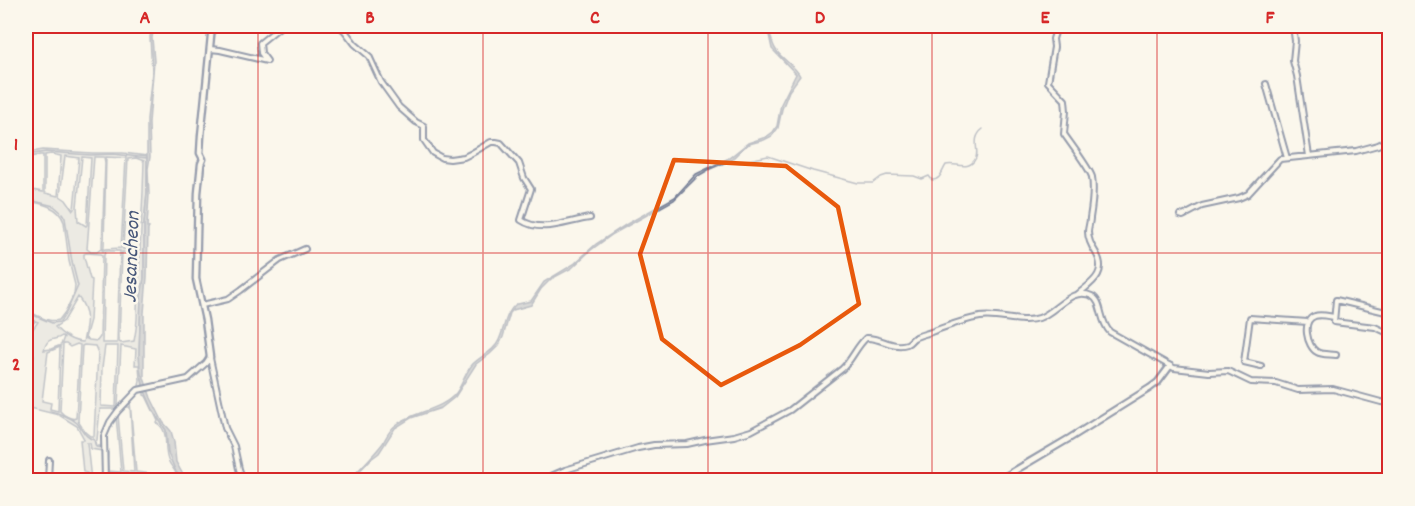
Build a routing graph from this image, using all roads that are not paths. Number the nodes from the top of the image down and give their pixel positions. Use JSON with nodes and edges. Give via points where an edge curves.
{"nodes":[{"id":1,"x":212,"y":26,"type":"edge"},
{"id":2,"x":281,"y":26,"type":"edge"},
{"id":3,"x":339,"y":26,"type":"edge"},
{"id":4,"x":1057,"y":26,"type":"edge"},
{"id":5,"x":1293,"y":26,"type":"edge"},
{"id":6,"x":210,"y":49,"type":"junction"},
{"id":7,"x":1266,"y":84,"type":"dead end"},
{"id":8,"x":1389,"y":139,"type":"edge"},
{"id":9,"x":1309,"y":156,"type":"junction"},
{"id":10,"x":1287,"y":158,"type":"junction"},
{"id":11,"x":1180,"y":215,"type":"dead end"},
{"id":12,"x":590,"y":218,"type":"dead end"},
{"id":13,"x":305,"y":249,"type":"dead end"},
{"id":14,"x":1077,"y":294,"type":"junction"},
{"id":15,"x":202,"y":305,"type":"junction"},
{"id":16,"x":1389,"y":313,"type":"edge"},
{"id":17,"x":1334,"y":317,"type":"junction"},
{"id":18,"x":1308,"y":322,"type":"junction"},
{"id":19,"x":1389,"y":334,"type":"edge"},
{"id":20,"x":1336,"y":355,"type":"dead end"},
{"id":21,"x":210,"y":357,"type":"junction"},
{"id":22,"x":1170,"y":366,"type":"junction"},
{"id":23,"x":1261,"y":366,"type":"dead end"},
{"id":24,"x":1389,"y":403,"type":"edge"},
{"id":25,"x":49,"y":460,"type":"dead end"},
{"id":26,"x":48,"y":480,"type":"edge"},
{"id":27,"x":105,"y":480,"type":"edge"},
{"id":28,"x":243,"y":480,"type":"edge"},
{"id":29,"x":542,"y":480,"type":"edge"},
{"id":30,"x":999,"y":480,"type":"edge"}],
"edges":[{"from":1,"to":6,"type":"street"},
{"from":2,"to":6,"type":"street","via":[[260,43],[267,61]]},
{"from":3,"to":12,"type":"street","via":[[369,56],[399,107],[424,126],[424,140],[437,156],[458,158],[498,142],[519,163],[531,187],[521,220],[545,227]]},
{"from":4,"to":14,"type":"street","via":[[1048,82],[1065,100],[1064,134],[1091,174],[1088,231],[1099,268],[1093,282]]},
{"from":5,"to":9,"type":"street","via":[[1293,61]]},
{"from":6,"to":15,"type":"street","via":[[198,194],[196,279]]},
{"from":7,"to":10,"type":"street"},
{"from":8,"to":9,"type":"street","via":[[1356,151]]},
{"from":9,"to":10,"type":"street"},
{"from":10,"to":11,"type":"street","via":[[1276,162],[1248,194]]},
{"from":13,"to":15,"type":"street","via":[[280,260],[228,299]]},
{"from":14,"to":22,"type":"street","via":[[1095,299],[1110,332]]},
{"from":14,"to":29,"type":"street","via":[[1034,319],[980,317],[947,325],[905,344],[866,338],[847,365],[790,410],[758,428],[687,444],[638,448]]},
{"from":15,"to":21,"type":"street"},
{"from":16,"to":17,"type":"street","via":[[1336,300]]},
{"from":17,"to":18,"type":"street","via":[[1315,316]]},
{"from":17,"to":19,"type":"street","via":[[1334,322],[1375,327]]},
{"from":18,"to":20,"type":"street","via":[[1306,333],[1314,351]]},
{"from":18,"to":23,"type":"street","via":[[1250,318],[1244,362]]},
{"from":21,"to":27,"type":"street","via":[[188,379],[138,390],[118,411],[104,436]]},
{"from":21,"to":28,"type":"street","via":[[225,428]]},
{"from":22,"to":24,"type":"street","via":[[1228,371],[1251,382],[1276,383],[1298,390],[1333,389]]},
{"from":22,"to":30,"type":"street","via":[[1150,388]]},
{"from":25,"to":26,"type":"street"}]}
